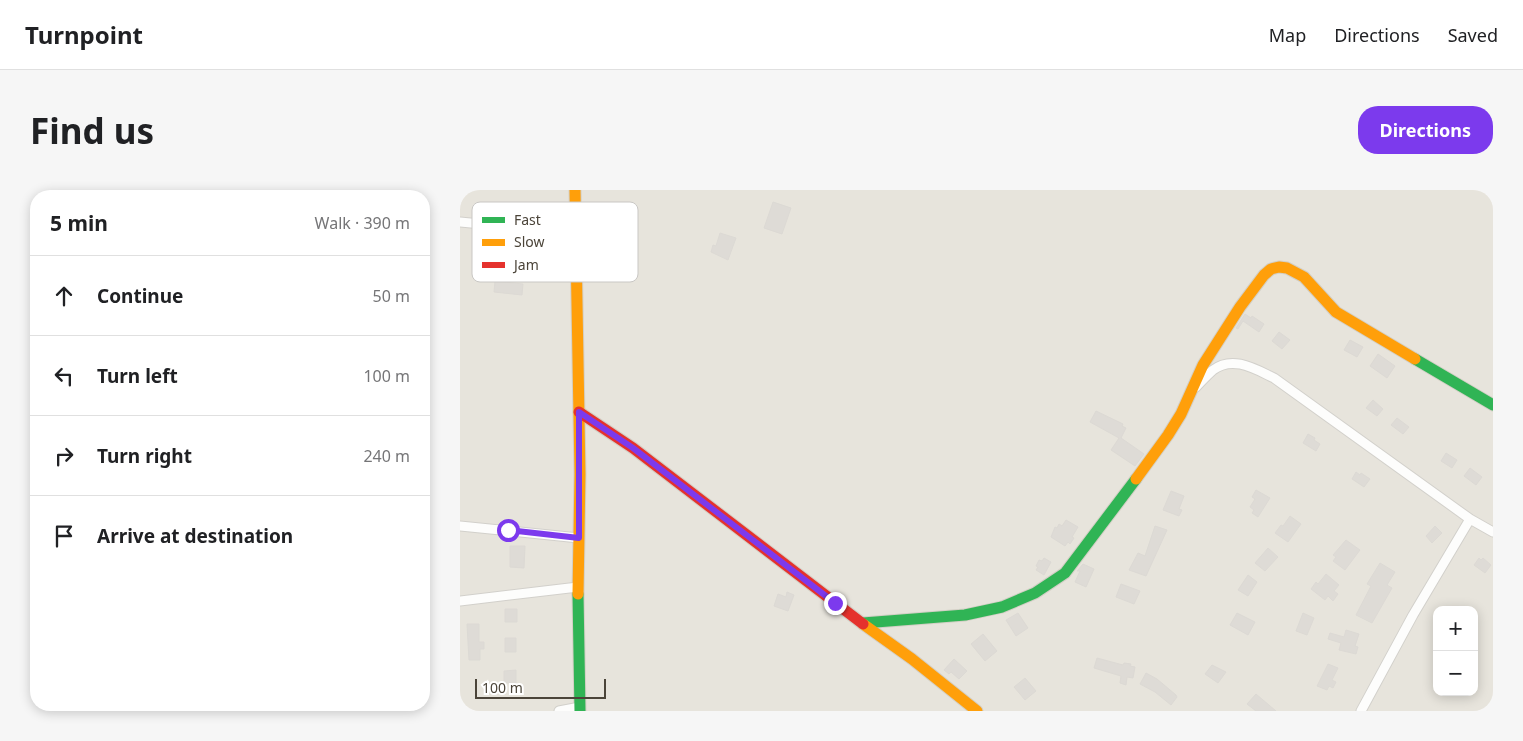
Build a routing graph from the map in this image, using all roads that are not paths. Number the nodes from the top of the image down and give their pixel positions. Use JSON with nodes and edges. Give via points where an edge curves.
{"nodes":[{"id":1,"x":576,"y":282,"type":"edge"},
{"id":2,"x":1192,"y":390,"type":"junction"},
{"id":3,"x":1493,"y":405,"type":"edge"},
{"id":4,"x":579,"y":412,"type":"junction"},
{"id":5,"x":1470,"y":519,"type":"junction"},
{"id":6,"x":460,"y":526,"type":"edge"},
{"id":7,"x":1492,"y":527,"type":"edge"},
{"id":8,"x":579,"y":538,"type":"junction"},
{"id":9,"x":578,"y":588,"type":"junction"},
{"id":10,"x":460,"y":601,"type":"edge"},
{"id":11,"x":863,"y":623,"type":"junction"},
{"id":12,"x":580,"y":709,"type":"edge"},
{"id":13,"x":559,"y":711,"type":"edge"},
{"id":14,"x":977,"y":711,"type":"edge"},
{"id":15,"x":1361,"y":711,"type":"edge"}],
"edges":[{"from":1,"to":4,"type":"street"},
{"from":2,"to":3,"type":"street","via":[[1203,365],[1244,301],[1264,275],[1279,267],[1304,277],[1336,312]]},
{"from":2,"to":5,"type":"street","via":[[1224,364],[1238,363],[1254,368],[1274,378]]},
{"from":2,"to":11,"type":"street","via":[[1168,435],[1078,557],[1052,583],[1002,606],[965,615]]},
{"from":4,"to":8,"type":"street"},
{"from":4,"to":11,"type":"street","via":[[633,448]]},
{"from":5,"to":7,"type":"street"},
{"from":5,"to":15,"type":"street"},
{"from":6,"to":8,"type":"street"},
{"from":8,"to":9,"type":"street"},
{"from":9,"to":10,"type":"street"},
{"from":9,"to":12,"type":"street"},
{"from":11,"to":14,"type":"street"},
{"from":12,"to":13,"type":"street"}]}
